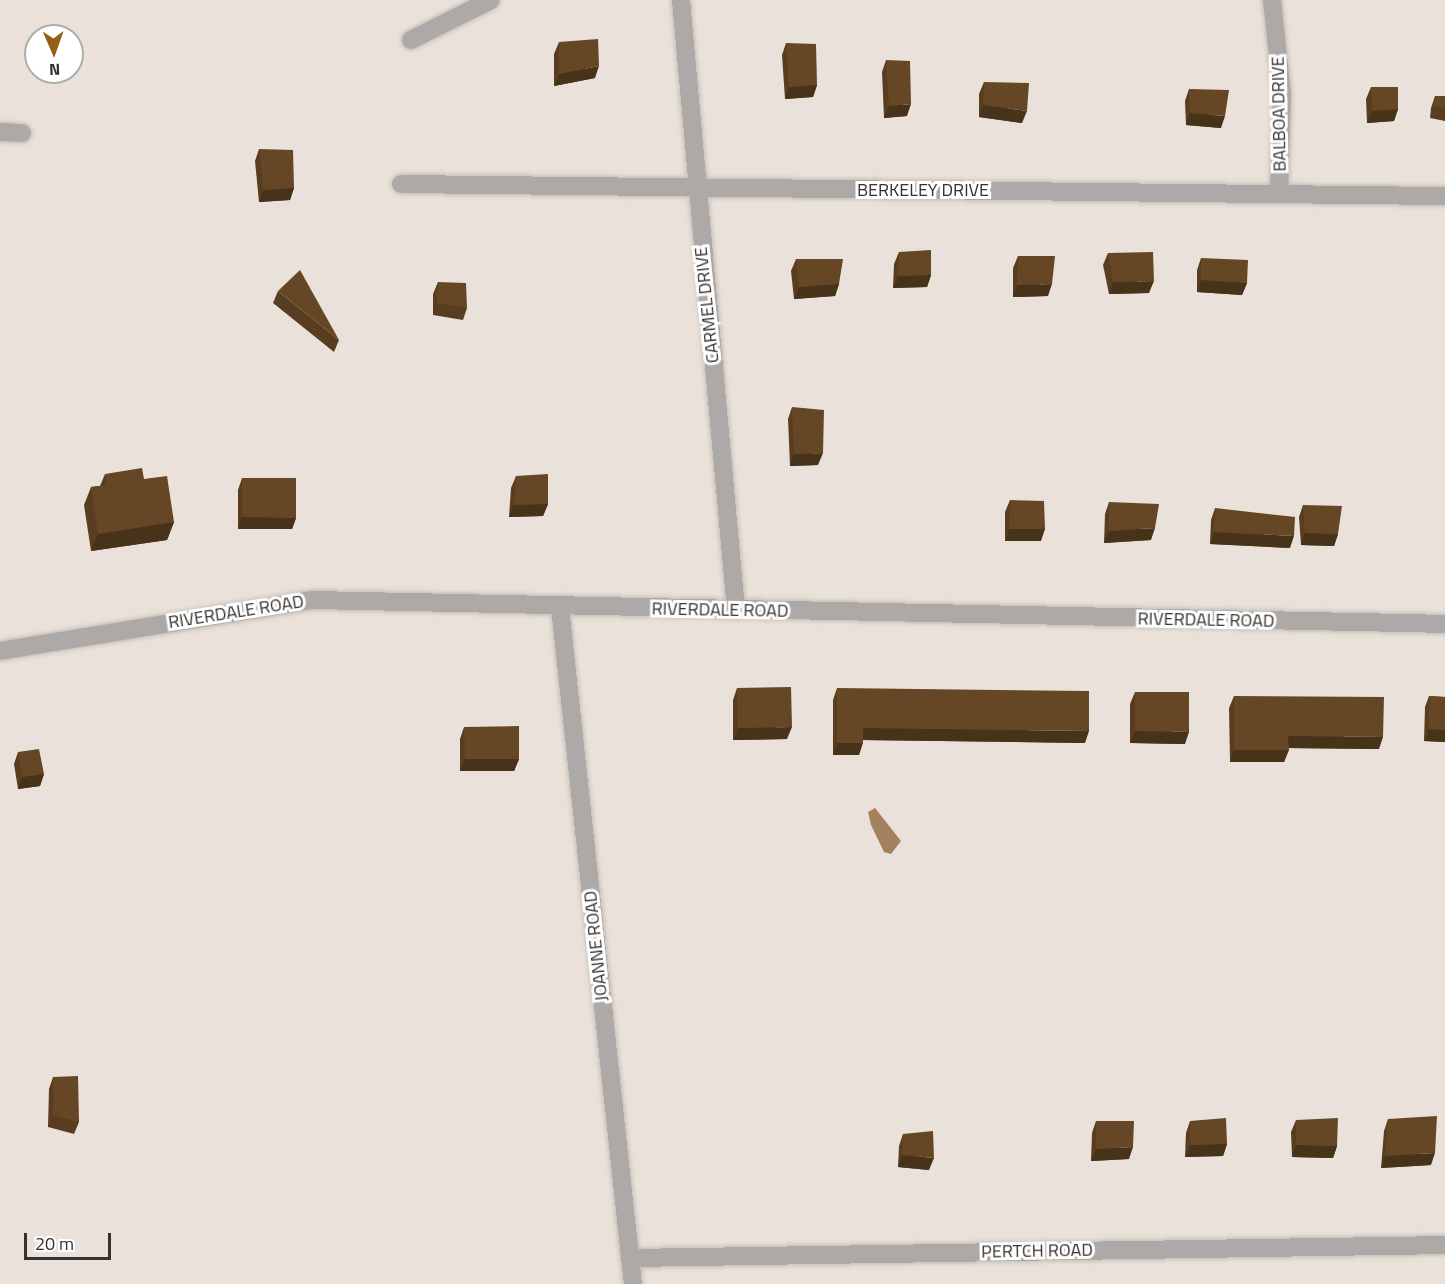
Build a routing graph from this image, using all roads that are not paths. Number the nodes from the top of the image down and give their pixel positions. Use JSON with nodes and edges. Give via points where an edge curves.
{"nodes":[{"id":1,"x":491,"y":0,"type":"edge"},
{"id":2,"x":681,"y":0,"type":"edge"},
{"id":3,"x":1272,"y":0,"type":"edge"},
{"id":4,"x":411,"y":40,"type":"dead end"},
{"id":5,"x":0,"y":132,"type":"edge"},
{"id":6,"x":22,"y":134,"type":"dead end"},
{"id":7,"x":401,"y":184,"type":"dead end"},
{"id":8,"x":695,"y":188,"type":"junction"},
{"id":9,"x":1279,"y":192,"type":"junction"},
{"id":10,"x":1445,"y":196,"type":"edge"},
{"id":11,"x":560,"y":607,"type":"junction"},
{"id":12,"x":736,"y":610,"type":"junction"},
{"id":13,"x":1445,"y":624,"type":"edge"},
{"id":14,"x":0,"y":651,"type":"edge"},
{"id":15,"x":1445,"y":1245,"type":"edge"},
{"id":16,"x":630,"y":1258,"type":"junction"},
{"id":17,"x":633,"y":1284,"type":"edge"}],
"edges":[{"from":1,"to":4,"type":"street"},
{"from":2,"to":8,"type":"street","name":"CARMEL DRIVE"},
{"from":3,"to":9,"type":"street","name":"BALBOA DRIVE","via":[[1282,93]]},
{"from":5,"to":6,"type":"street"},
{"from":7,"to":8,"type":"street","name":"BERKELEY DRIVE"},
{"from":8,"to":9,"type":"street","name":"BERKELEY DRIVE"},
{"from":8,"to":12,"type":"street","name":"CARMEL DRIVE"},
{"from":9,"to":10,"type":"street","name":"BERKELEY DRIVE"},
{"from":11,"to":12,"type":"street","name":"RIVERDALE ROAD"},
{"from":11,"to":14,"type":"street","name":"RIVERDALE ROAD","via":[[290,602]]},
{"from":11,"to":16,"type":"street","name":"JOANNE ROAD"},
{"from":12,"to":13,"type":"street","name":"RIVERDALE ROAD"},
{"from":15,"to":16,"type":"street","name":"PERTCH ROAD"},
{"from":16,"to":17,"type":"street","name":"JOANNE ROAD"}]}
